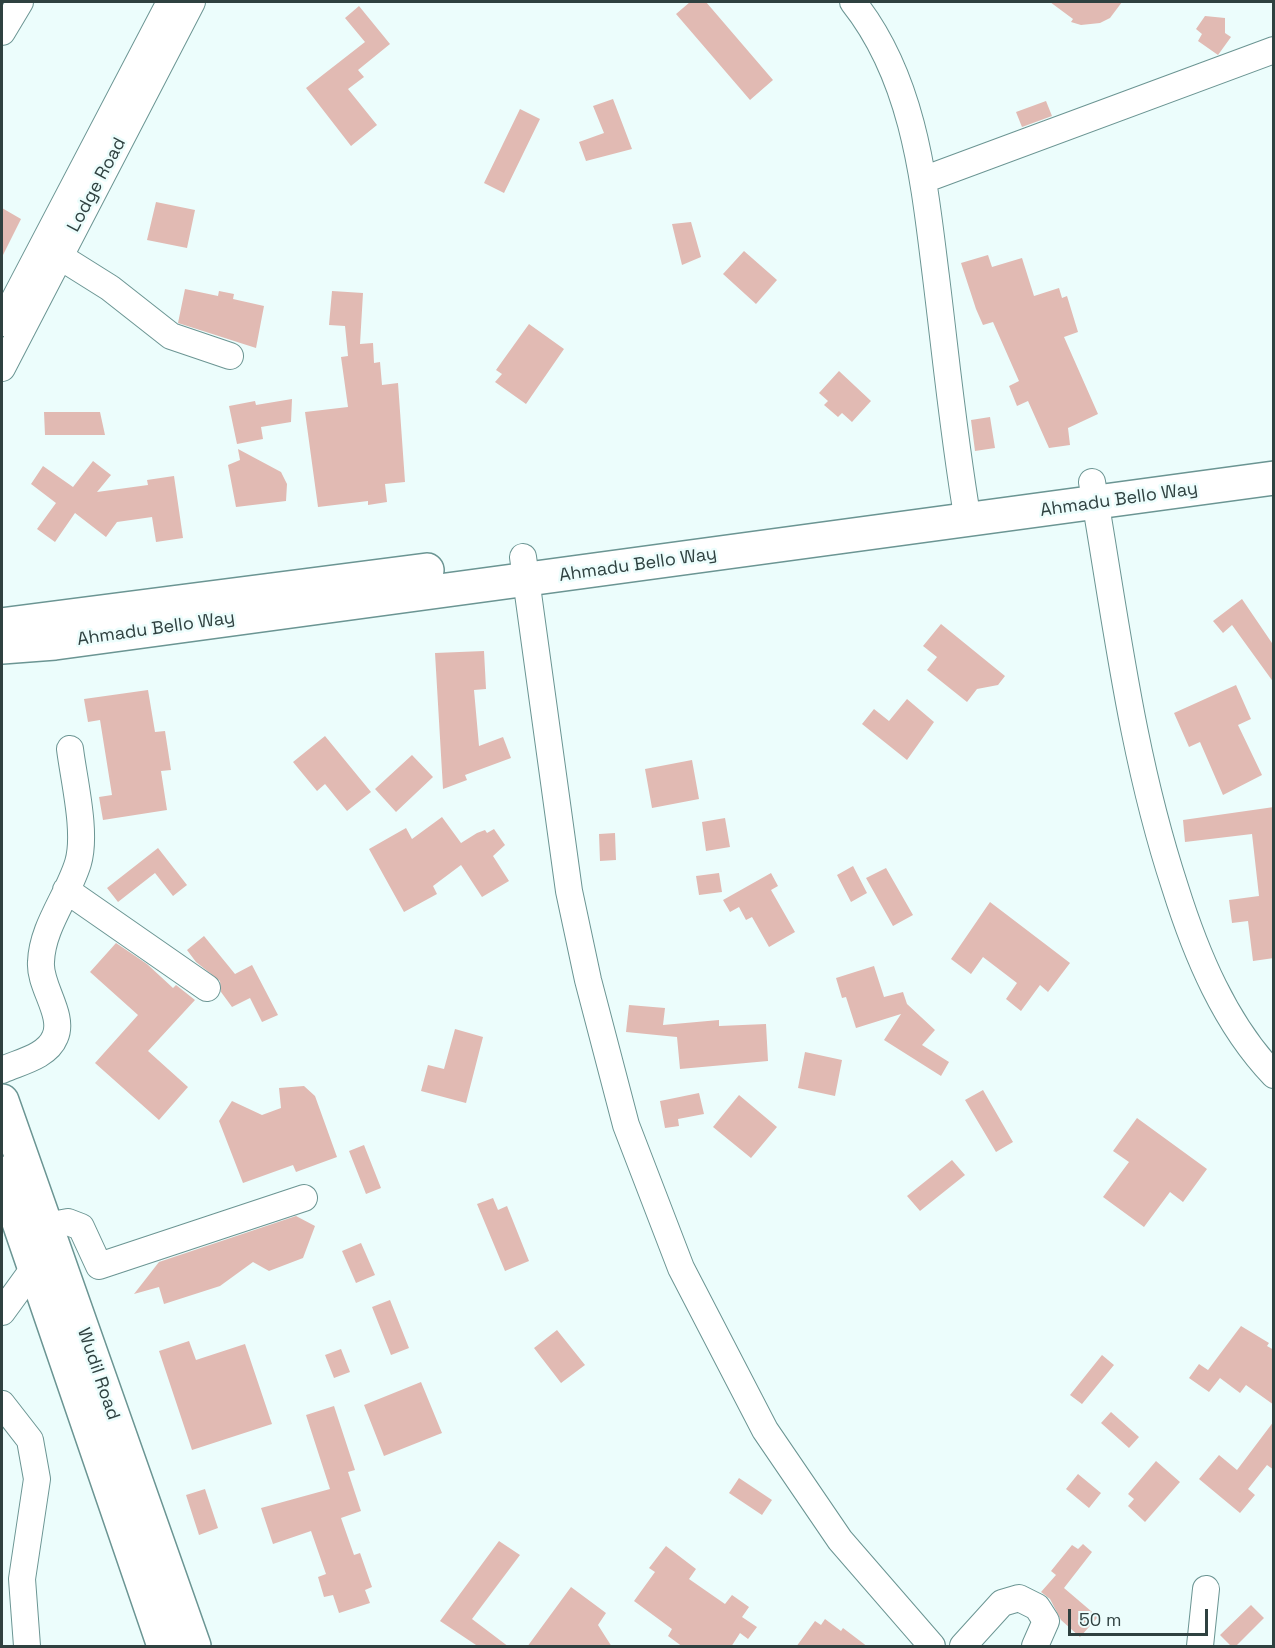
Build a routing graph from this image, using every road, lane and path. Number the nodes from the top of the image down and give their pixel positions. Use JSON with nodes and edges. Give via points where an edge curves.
{"nodes":[{"id":1,"x":20,"y":2,"type":"edge"},
{"id":2,"x":170,"y":2,"type":"edge"},
{"id":3,"x":192,"y":2,"type":"edge"},
{"id":4,"x":853,"y":2,"type":"edge"},
{"id":5,"x":2,"y":32,"type":"edge"},
{"id":6,"x":1274,"y":51,"type":"edge"},
{"id":7,"x":923,"y":180,"type":"junction"},
{"id":8,"x":60,"y":256,"type":"junction"},
{"id":9,"x":2,"y":323,"type":"edge"},
{"id":10,"x":230,"y":357,"type":"dead end"},
{"id":11,"x":2,"y":368,"type":"edge"},
{"id":12,"x":1274,"y":457,"type":"edge"},
{"id":13,"x":1274,"y":478,"type":"edge"},
{"id":14,"x":1094,"y":493,"type":"junction"},
{"id":15,"x":966,"y":510,"type":"junction"},
{"id":16,"x":525,"y":568,"type":"junction"},
{"id":17,"x":372,"y":589,"type":"junction"},
{"id":18,"x":2,"y":625,"type":"edge"},
{"id":19,"x":2,"y":647,"type":"edge"},
{"id":20,"x":70,"y":748,"type":"dead end"},
{"id":21,"x":66,"y":890,"type":"junction"},
{"id":22,"x":207,"y":988,"type":"dead end"},
{"id":23,"x":2,"y":1070,"type":"edge"},
{"id":24,"x":1274,"y":1075,"type":"edge"},
{"id":25,"x":2,"y":1101,"type":"edge"},
{"id":26,"x":2,"y":1173,"type":"edge"},
{"id":27,"x":304,"y":1198,"type":"dead end"},
{"id":28,"x":41,"y":1249,"type":"junction"},
{"id":29,"x":2,"y":1312,"type":"edge"},
{"id":30,"x":2,"y":1404,"type":"edge"},
{"id":31,"x":1206,"y":1589,"type":"dead end"},
{"id":32,"x":27,"y":1647,"type":"edge"},
{"id":33,"x":164,"y":1647,"type":"edge"},
{"id":34,"x":194,"y":1647,"type":"edge"},
{"id":35,"x":932,"y":1647,"type":"edge"},
{"id":36,"x":963,"y":1647,"type":"edge"},
{"id":37,"x":1035,"y":1647,"type":"edge"},
{"id":38,"x":1200,"y":1647,"type":"edge"}],
"edges":[{"from":1,"to":5,"type":"street"},
{"from":2,"to":9,"type":"street","name":"Lodge Road"},
{"from":3,"to":8,"type":"street","name":"Lodge Road"},
{"from":4,"to":7,"type":"street","via":[[885,55],[906,101]]},
{"from":6,"to":7,"type":"street"},
{"from":7,"to":15,"type":"street"},
{"from":8,"to":10,"type":"street","via":[[111,288],[171,336]]},
{"from":8,"to":11,"type":"street","name":"Lodge Road"},
{"from":12,"to":14,"type":"main road","name":"Ahmadu Bello Way"},
{"from":13,"to":14,"type":"main road","name":"Ahmadu Bello Way"},
{"from":14,"to":15,"type":"main road","name":"Ahmadu Bello Way"},
{"from":14,"to":24,"type":"street","via":[[1125,690],[1156,828],[1193,944],[1230,1016]]},
{"from":15,"to":16,"type":"main road","name":"Ahmadu Bello Way"},
{"from":16,"to":17,"type":"main road","name":"Ahmadu Bello Way"},
{"from":16,"to":35,"type":"street","via":[[569,891],[626,1125],[681,1268],[765,1431],[840,1540]]},
{"from":17,"to":18,"type":"main road","name":"Ahmadu Bello Way"},
{"from":17,"to":19,"type":"main road","name":"Ahmadu Bello Way","via":[[55,643]]},
{"from":20,"to":21,"type":"street","via":[[81,841],[78,862]]},
{"from":21,"to":22,"type":"street"},
{"from":21,"to":23,"type":"street","via":[[45,938],[40,964],[58,1029],[54,1041],[44,1052]]},
{"from":25,"to":28,"type":"main road","name":"Wudil Road"},
{"from":26,"to":28,"type":"main road","name":"Wudil Road"},
{"from":27,"to":28,"type":"street","via":[[99,1266],[81,1227],[68,1222]]},
{"from":28,"to":29,"type":"street"},
{"from":28,"to":33,"type":"main road","name":"Wudil Road"},
{"from":28,"to":34,"type":"main road","name":"Wudil Road"},
{"from":30,"to":32,"type":"street","via":[[30,1440],[36,1479],[22,1579]]},
{"from":31,"to":38,"type":"street"},
{"from":36,"to":37,"type":"street","via":[[1002,1603],[1019,1598],[1037,1607],[1046,1621]]}]}
